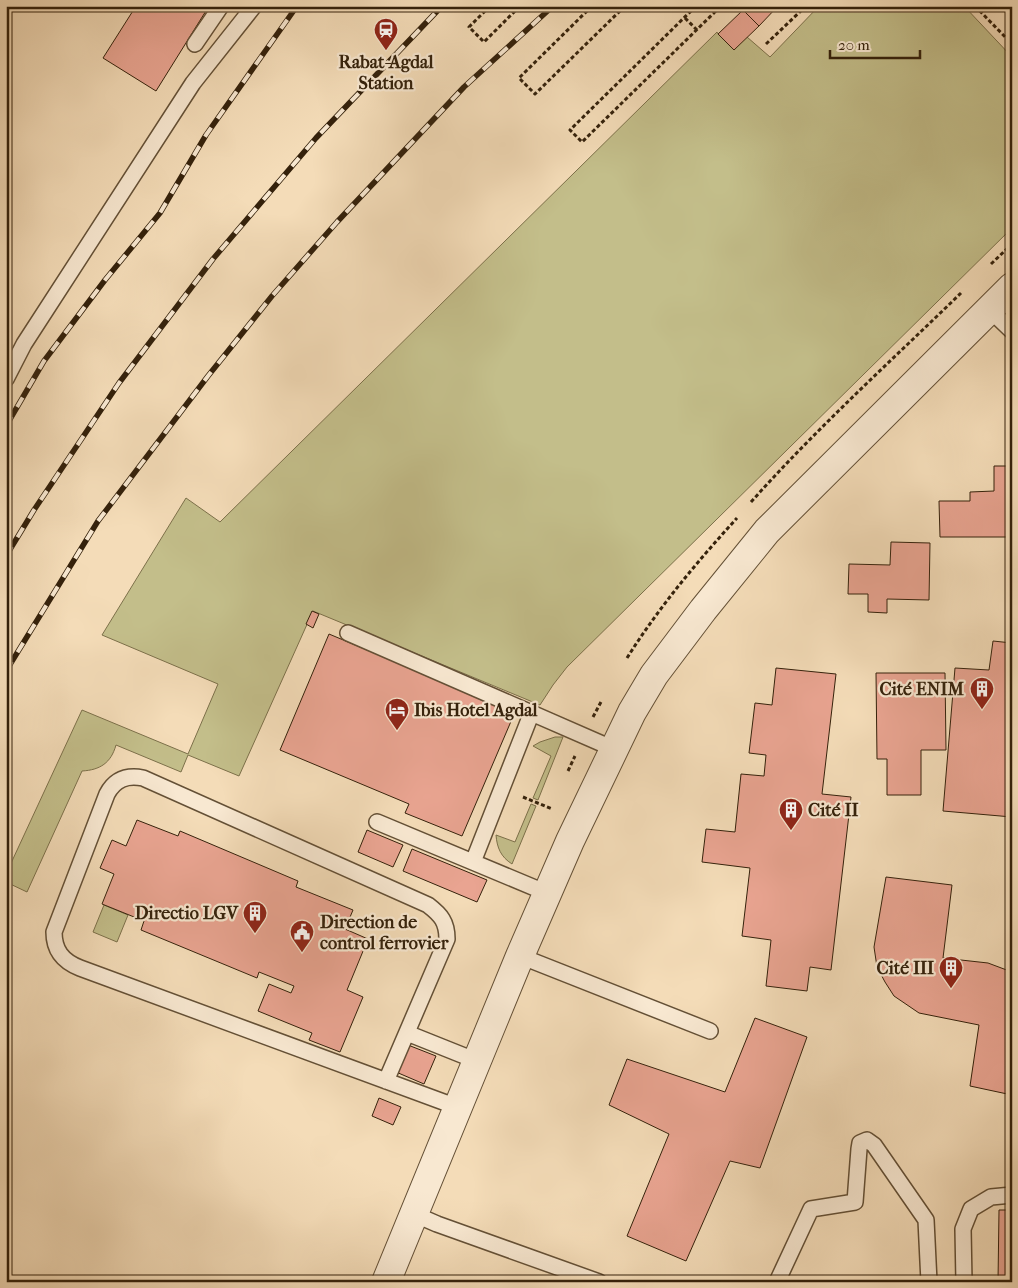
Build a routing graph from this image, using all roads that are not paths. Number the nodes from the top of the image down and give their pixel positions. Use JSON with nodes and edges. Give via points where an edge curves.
{"nodes":[{"id":1,"x":221,"y":6,"type":"edge"},
{"id":2,"x":254,"y":6,"type":"edge"},
{"id":3,"x":195,"y":44,"type":"dead end"},
{"id":4,"x":1012,"y":288,"type":"edge"},
{"id":5,"x":989,"y":309,"type":"junction"},
{"id":6,"x":1012,"y":331,"type":"edge"},
{"id":7,"x":6,"y":379,"type":"edge"},
{"id":8,"x":348,"y":633,"type":"dead end"},
{"id":9,"x":532,"y":712,"type":"junction"},
{"id":10,"x":614,"y":748,"type":"junction"},
{"id":11,"x":377,"y":822,"type":"dead end"},
{"id":12,"x":473,"y":862,"type":"junction"},
{"id":13,"x":547,"y":893,"type":"junction"},
{"id":14,"x":520,"y":956,"type":"junction"},
{"id":15,"x":710,"y":1031,"type":"dead end"},
{"id":16,"x":407,"y":1033,"type":"junction"},
{"id":17,"x":477,"y":1061,"type":"junction"},
{"id":18,"x":386,"y":1081,"type":"junction"},
{"id":19,"x":457,"y":1108,"type":"junction"},
{"id":20,"x":1012,"y":1190,"type":"edge"},
{"id":21,"x":1012,"y":1195,"type":"edge"},
{"id":22,"x":991,"y":1197,"type":"junction"},
{"id":23,"x":414,"y":1214,"type":"junction"},
{"id":24,"x":386,"y":1282,"type":"edge"},
{"id":25,"x":599,"y":1282,"type":"edge"},
{"id":26,"x":777,"y":1282,"type":"edge"},
{"id":27,"x":929,"y":1282,"type":"edge"},
{"id":28,"x":964,"y":1282,"type":"edge"}],
"edges":[{"from":1,"to":3,"type":"lane"},
{"from":2,"to":7,"type":"lane","via":[[193,83],[24,344]]},
{"from":4,"to":5,"type":"street"},
{"from":5,"to":6,"type":"lane"},
{"from":5,"to":10,"type":"street","via":[[767,531],[654,675]]},
{"from":8,"to":9,"type":"lane"},
{"from":9,"to":10,"type":"lane"},
{"from":9,"to":12,"type":"lane"},
{"from":10,"to":13,"type":"street"},
{"from":11,"to":12,"type":"lane"},
{"from":12,"to":13,"type":"lane"},
{"from":13,"to":14,"type":"street"},
{"from":14,"to":15,"type":"lane"},
{"from":14,"to":17,"type":"street"},
{"from":16,"to":17,"type":"lane"},
{"from":16,"to":18,"type":"lane"},
{"from":16,"to":18,"type":"lane","via":[[447,939],[441,915],[428,906],[143,778],[122,779],[110,788],[54,932],[57,951],[63,959],[71,965]]},
{"from":17,"to":19,"type":"street"},
{"from":18,"to":19,"type":"lane"},
{"from":19,"to":23,"type":"street"},
{"from":20,"to":22,"type":"lane"},
{"from":21,"to":22,"type":"lane"},
{"from":22,"to":28,"type":"lane","via":[[971,1209],[963,1229]]},
{"from":23,"to":24,"type":"street"},
{"from":23,"to":25,"type":"lane"},
{"from":26,"to":27,"type":"lane","via":[[811,1209],[855,1202],[860,1143],[867,1140],[874,1145],[926,1220]]}]}
